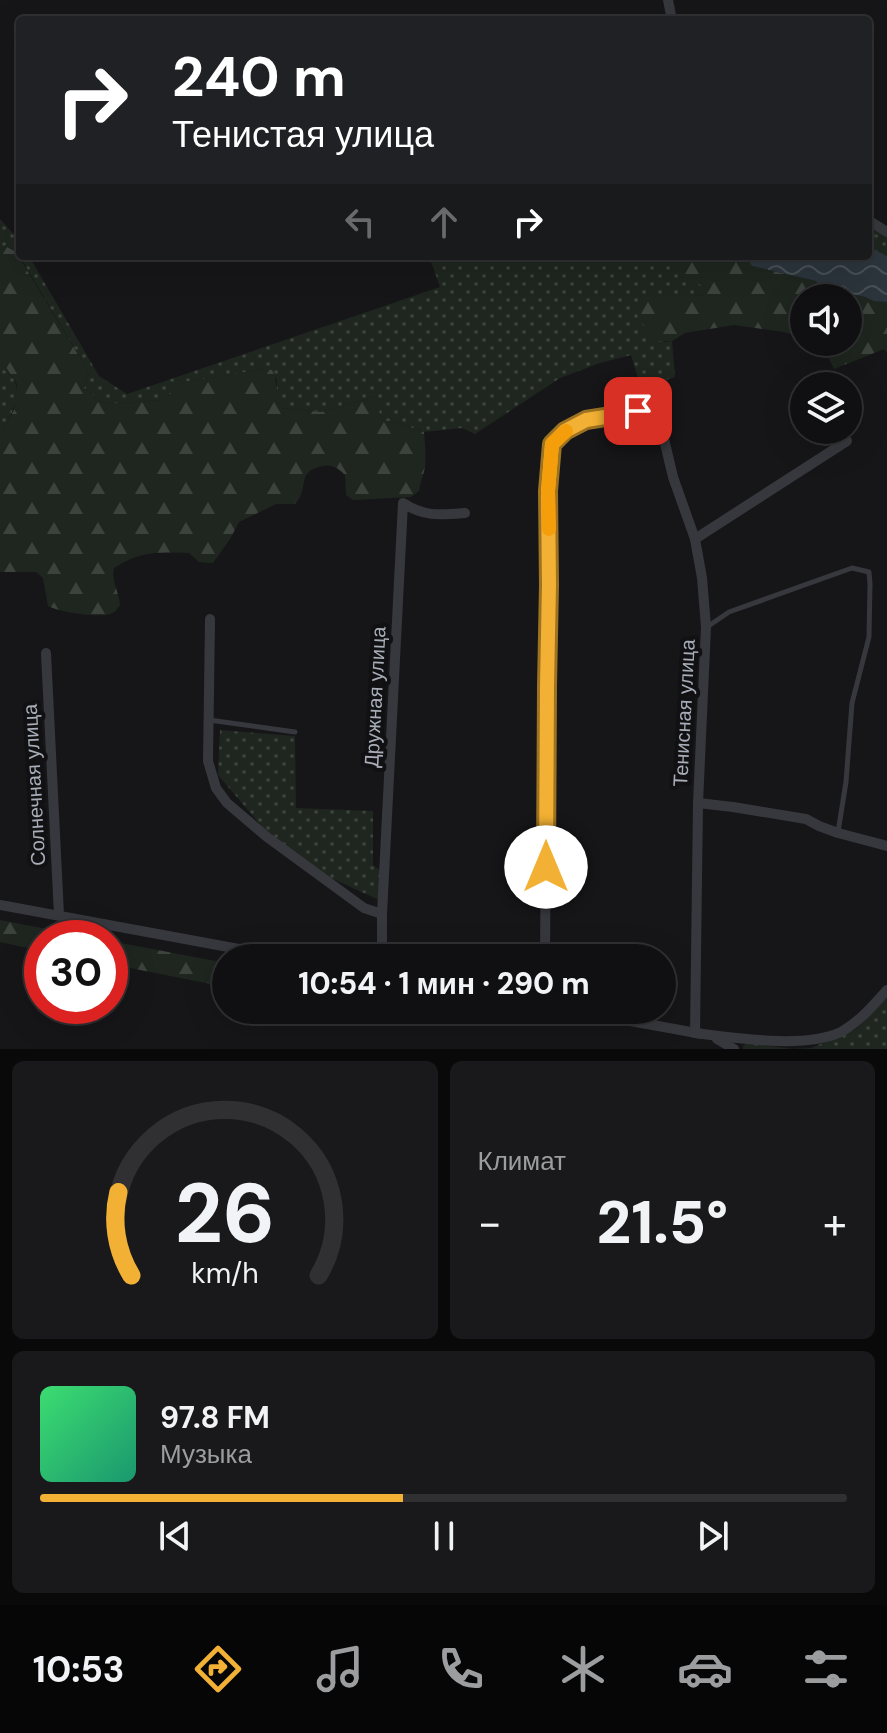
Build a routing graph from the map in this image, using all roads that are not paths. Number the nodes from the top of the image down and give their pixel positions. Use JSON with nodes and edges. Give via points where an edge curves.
{"nodes":[{"id":1,"x":842,"y":444,"type":"edge"},
{"id":2,"x":465,"y":513,"type":"dead end"},
{"id":3,"x":695,"y":539,"type":"junction"},
{"id":4,"x":210,"y":619,"type":"dead end"},
{"id":5,"x":706,"y":627,"type":"junction"},
{"id":6,"x":46,"y":653,"type":"dead end"},
{"id":7,"x":208,"y":720,"type":"junction"},
{"id":8,"x":295,"y":732,"type":"dead end"},
{"id":9,"x":698,"y":803,"type":"junction"},
{"id":10,"x":838,"y":833,"type":"junction"},
{"id":11,"x":887,"y":846,"type":"edge"},
{"id":12,"x":0,"y":905,"type":"edge"},
{"id":13,"x":382,"y":914,"type":"junction"},
{"id":14,"x":59,"y":915,"type":"junction"},
{"id":15,"x":213,"y":944,"type":"edge"},
{"id":16,"x":382,"y":944,"type":"edge"},
{"id":17,"x":545,"y":944,"type":"edge"},
{"id":18,"x":887,"y":990,"type":"edge"},
{"id":19,"x":646,"y":1024,"type":"edge"},
{"id":20,"x":695,"y":1033,"type":"junction"},
{"id":21,"x":734,"y":1049,"type":"edge"}],
"edges":[{"from":1,"to":3,"type":"street"},
{"from":2,"to":13,"type":"street","name":"Дружная улица","via":[[418,513],[403,503]]},
{"from":3,"to":5,"type":"street","name":"Тенисная улица"},
{"from":3,"to":17,"type":"street","name":"Тенисная улица","via":[[664,439],[638,411],[622,419],[586,420],[552,444]]},
{"from":4,"to":7,"type":"street"},
{"from":5,"to":9,"type":"street","name":"Тенисная улица"},
{"from":5,"to":10,"type":"lane","via":[[729,612],[852,568],[869,572],[869,637],[852,703]]},
{"from":6,"to":14,"type":"street","name":"Солнечная улица"},
{"from":7,"to":8,"type":"lane"},
{"from":7,"to":13,"type":"street","via":[[208,761],[227,803],[326,881]]},
{"from":9,"to":10,"type":"street","via":[[806,819]]},
{"from":9,"to":20,"type":"street","name":"Тенисная улица"},
{"from":10,"to":11,"type":"street"},
{"from":12,"to":14,"type":"street"},
{"from":13,"to":16,"type":"street","name":"Дружная улица"},
{"from":14,"to":15,"type":"street"},
{"from":18,"to":20,"type":"street","via":[[865,1015],[817,1041]]},
{"from":19,"to":20,"type":"street"},
{"from":20,"to":21,"type":"street"}]}
